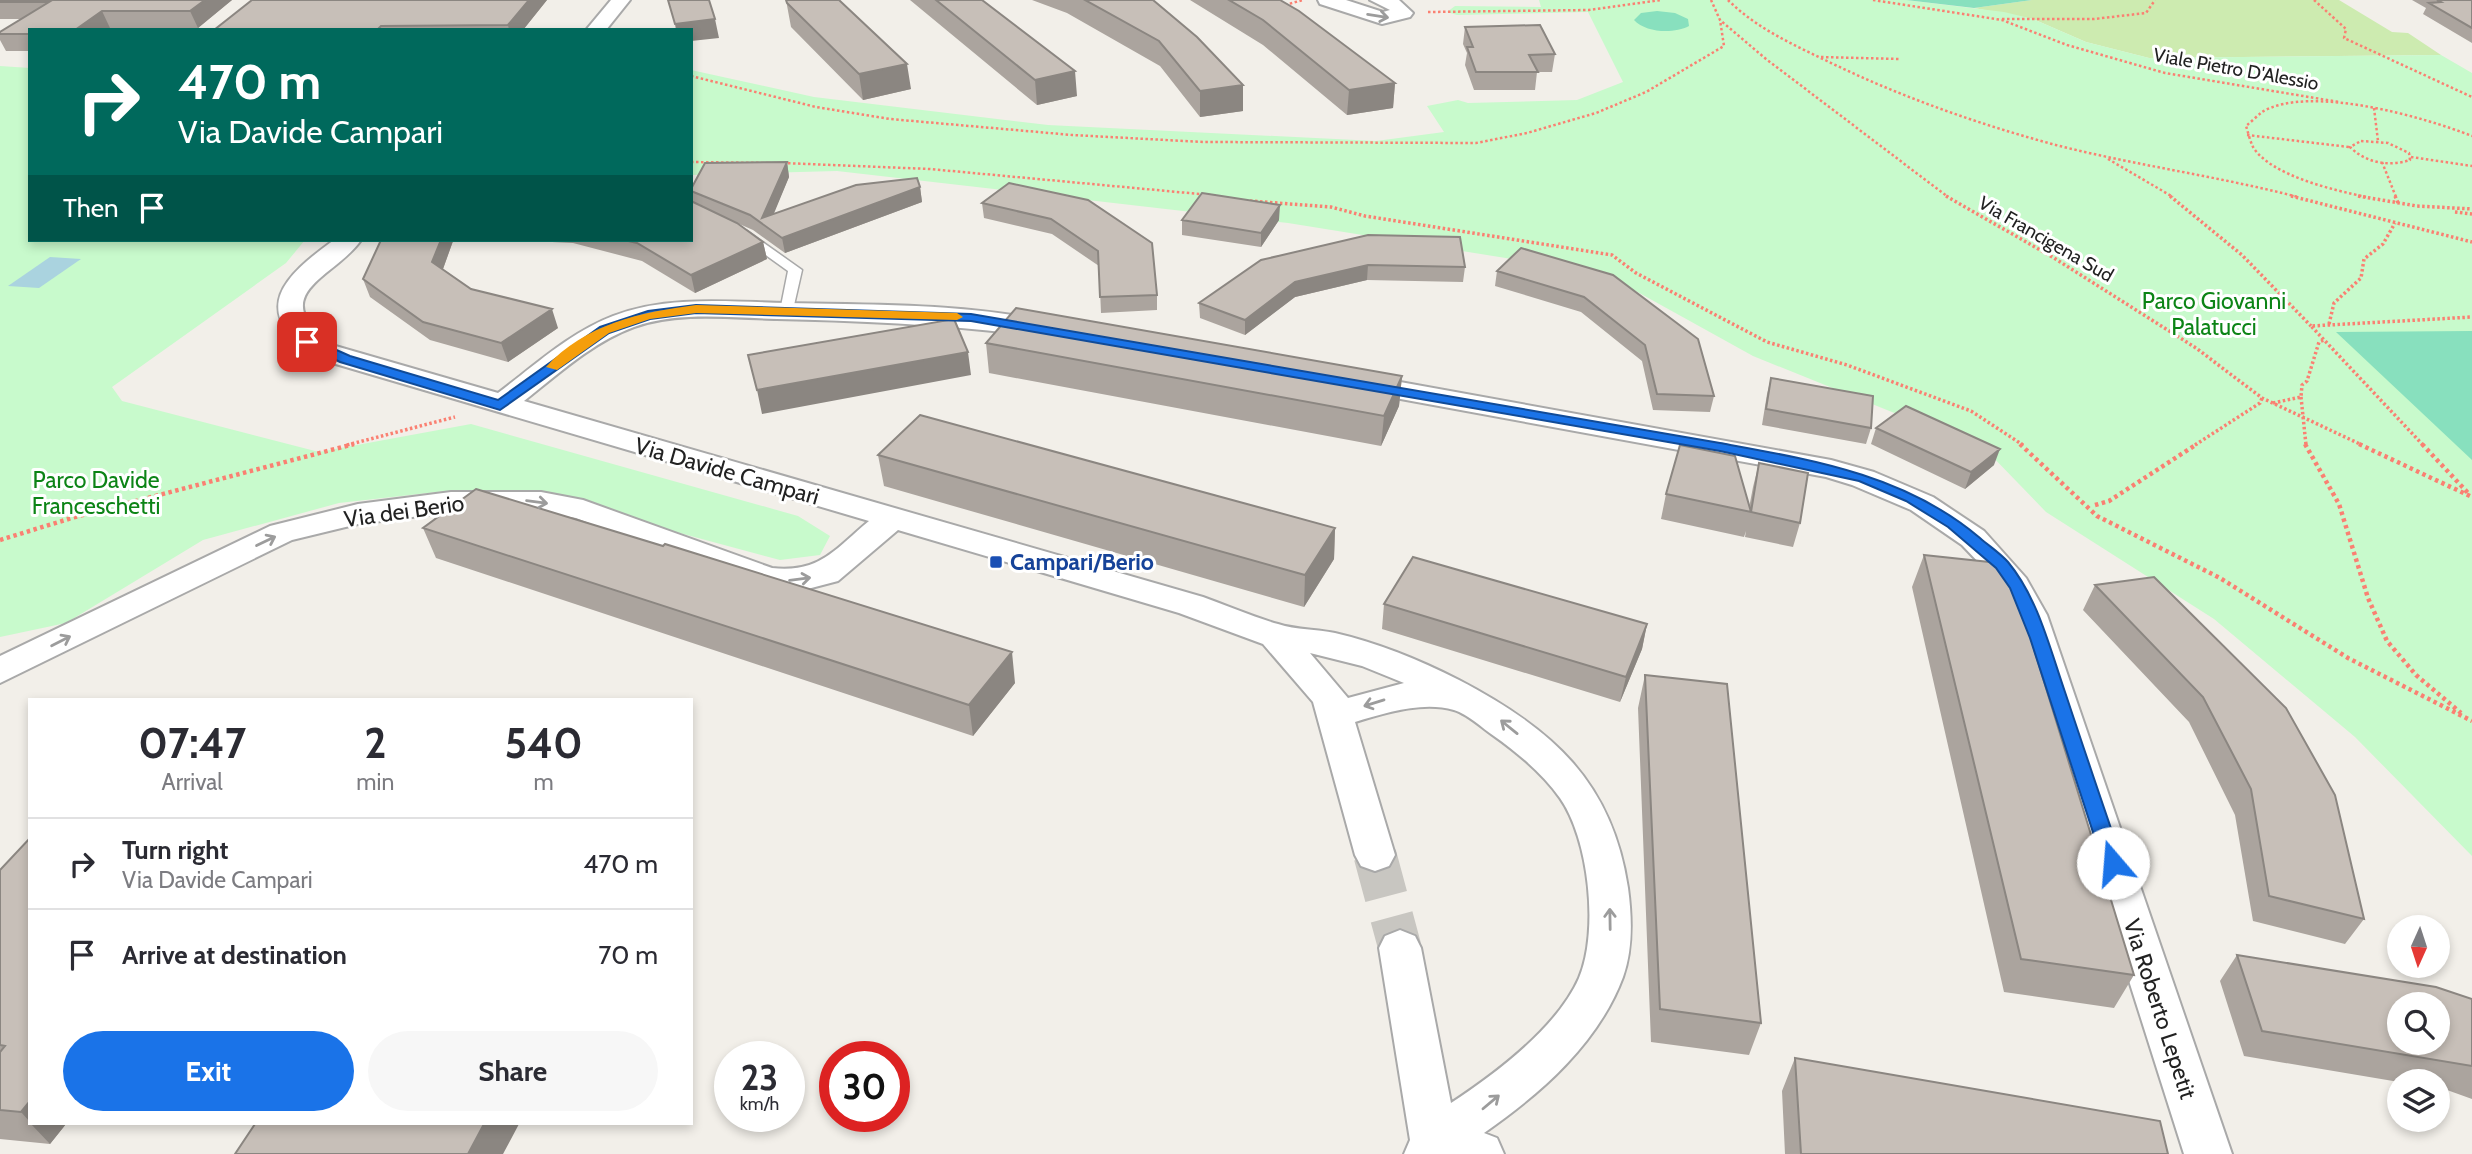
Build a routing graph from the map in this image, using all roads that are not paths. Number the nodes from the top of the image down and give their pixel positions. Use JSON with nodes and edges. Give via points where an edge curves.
{"nodes":[{"id":1,"x":621,"y":0,"type":"edge"},
{"id":2,"x":1327,"y":0,"type":"edge"},
{"id":3,"x":1380,"y":0,"type":"edge"},
{"id":4,"x":588,"y":9,"type":"dead end"},
{"id":5,"x":593,"y":28,"type":"edge"},
{"id":6,"x":596,"y":28,"type":"edge"},
{"id":7,"x":736,"y":230,"type":"edge"},
{"id":8,"x":346,"y":242,"type":"edge"},
{"id":9,"x":786,"y":311,"type":"junction"},
{"id":10,"x":1073,"y":334,"type":"edge"},
{"id":11,"x":1328,"y":378,"type":"edge"},
{"id":12,"x":500,"y":405,"type":"junction"},
{"id":13,"x":892,"y":519,"type":"junction"},
{"id":14,"x":1275,"y":636,"type":"junction"},
{"id":15,"x":0,"y":671,"type":"edge"},
{"id":16,"x":1461,"y":697,"type":"junction"},
{"id":17,"x":1337,"y":714,"type":"junction"},
{"id":18,"x":1375,"y":855,"type":"tunnel mouth"},
{"id":19,"x":1400,"y":948,"type":"tunnel mouth"},
{"id":20,"x":1431,"y":1147,"type":"edge"},
{"id":21,"x":1480,"y":1154,"type":"edge"},
{"id":22,"x":2208,"y":1154,"type":"edge"}],
"edges":[{"from":1,"to":6,"type":"street"},
{"from":2,"to":3,"type":"street","one_way":true,"via":[[1382,18],[1403,13],[1396,5]]},
{"from":4,"to":5,"type":"street"},
{"from":7,"to":9,"type":"lane","via":[[795,270]]},
{"from":8,"to":12,"type":"street","name":"Via Davide Campari","via":[[316,266],[289,307],[290,320],[307,342],[334,355]]},
{"from":9,"to":10,"type":"street","via":[[958,317]]},
{"from":9,"to":12,"type":"street","via":[[696,309],[648,315],[604,330]]},
{"from":11,"to":22,"type":"street","name":"Via Roberto Lepetit","via":[[1831,469],[1896,490],[1978,542],[2001,564],[2030,615]]},
{"from":12,"to":13,"type":"street","name":"Via Davide Campari"},
{"from":13,"to":14,"type":"street","name":"Via Davide Campari","via":[[1191,605]]},
{"from":15,"to":13,"type":"street","name":"Via dei Berio","one_way":true,"via":[[281,533],[358,514],[451,502],[541,502],[583,510],[767,578],[796,581],[826,573]]},
{"from":14,"to":16,"type":"street","name":"Via Davide Campari","via":[[1343,647]]},
{"from":14,"to":17,"type":"street","name":"Via Davide Campari","via":[[1330,698]]},
{"from":16,"to":17,"type":"street","name":"Via Davide Campari","one_way":true,"via":[[1406,695]]},
{"from":20,"to":16,"type":"street","name":"Via Davide Campari","one_way":true,"via":[[1484,1109],[1544,1056],[1588,1004],[1608,960],[1611,918],[1605,870],[1590,815],[1563,775],[1487,710]]},
{"from":17,"to":18,"type":"street","name":"Via Davide Campari"},
{"from":19,"to":20,"type":"street"},
{"from":20,"to":21,"type":"street"}]}
